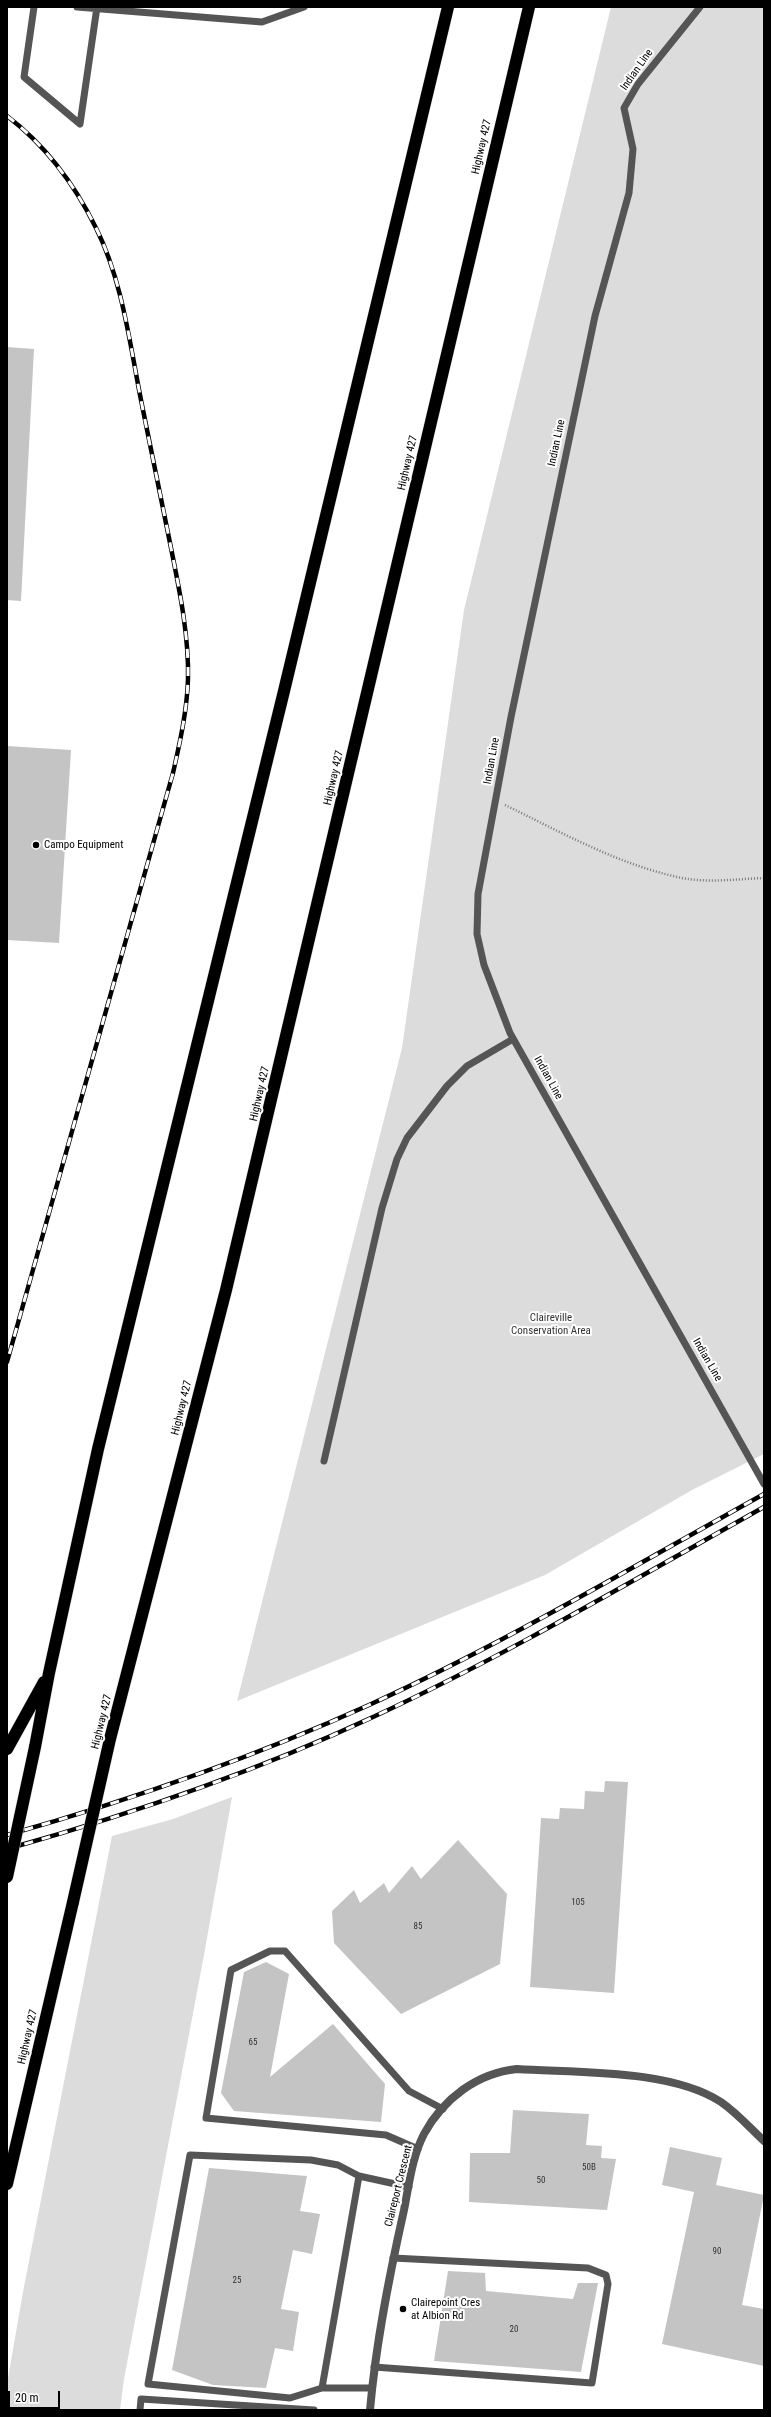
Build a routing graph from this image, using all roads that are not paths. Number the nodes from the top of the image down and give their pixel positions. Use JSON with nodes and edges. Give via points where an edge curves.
{"nodes":[{"id":1,"x":34,"y":7,"type":"edge"},
{"id":2,"x":77,"y":7,"type":"edge"},
{"id":3,"x":448,"y":7,"type":"edge"},
{"id":4,"x":529,"y":7,"type":"edge"},
{"id":5,"x":700,"y":7,"type":"edge"},
{"id":6,"x":97,"y":8,"type":"edge"},
{"id":7,"x":301,"y":8,"type":"edge"},
{"id":8,"x":513,"y":1039,"type":"junction"},
{"id":9,"x":324,"y":1461,"type":"dead end"},
{"id":10,"x":764,"y":1484,"type":"edge"},
{"id":11,"x":49,"y":1673,"type":"junction"},
{"id":12,"x":7,"y":1749,"type":"edge"},
{"id":13,"x":7,"y":1877,"type":"edge"},
{"id":14,"x":443,"y":2109,"type":"junction"},
{"id":15,"x":764,"y":2141,"type":"edge"},
{"id":16,"x":418,"y":2149,"type":"junction"},
{"id":17,"x":359,"y":2176,"type":"junction"},
{"id":18,"x":7,"y":2184,"type":"edge"},
{"id":19,"x":409,"y":2187,"type":"junction"},
{"id":20,"x":393,"y":2258,"type":"junction"},
{"id":21,"x":374,"y":2367,"type":"junction"},
{"id":22,"x":322,"y":2388,"type":"junction"},
{"id":23,"x":372,"y":2388,"type":"junction"},
{"id":24,"x":140,"y":2410,"type":"edge"},
{"id":25,"x":314,"y":2410,"type":"edge"},
{"id":26,"x":370,"y":2410,"type":"edge"}],
"edges":[{"from":1,"to":6,"type":"lane","via":[[24,76],[80,124]]},
{"from":2,"to":6,"type":"lane"},
{"from":3,"to":11,"type":"highway","via":[[98,1449]]},
{"from":4,"to":18,"type":"highway","name":"Highway 427","bridge":true,"via":[[226,1290],[110,1739]]},
{"from":5,"to":8,"type":"lane","name":"Indian Line","via":[[638,84],[624,108],[633,149],[629,192],[595,316],[511,717],[478,894],[476,934],[484,965]]},
{"from":6,"to":7,"type":"lane","via":[[262,22]]},
{"from":8,"to":9,"type":"lane","via":[[467,1066],[447,1086],[407,1138],[397,1159],[382,1208]]},
{"from":8,"to":10,"type":"lane","name":"Indian Line"},
{"from":11,"to":12,"type":"highway"},
{"from":11,"to":13,"type":"highway","bridge":true},
{"from":14,"to":15,"type":"street","name":"Claireport Crescent","via":[[467,2086],[499,2070],[656,2078],[682,2085],[721,2102]]},
{"from":14,"to":16,"type":"street","name":"Claireport Crescent","via":[[424,2135]]},
{"from":14,"to":16,"type":"lane","via":[[409,2091],[284,1951],[270,1951],[231,1970],[206,2118],[386,2135]]},
{"from":16,"to":19,"type":"street","name":"Claireport Crescent"},
{"from":17,"to":19,"type":"lane"},
{"from":17,"to":22,"type":"lane"},
{"from":17,"to":22,"type":"lane","via":[[338,2165],[311,2160],[190,2155],[148,2384],[290,2398]]},
{"from":19,"to":20,"type":"street","name":"Claireport Crescent"},
{"from":20,"to":21,"type":"street","name":"Claireport Crescent"},
{"from":20,"to":21,"type":"lane","via":[[599,2270],[606,2275],[608,2284],[592,2383]]},
{"from":21,"to":23,"type":"street","name":"Claireport Crescent"},
{"from":22,"to":23,"type":"lane"},
{"from":23,"to":26,"type":"street","name":"Claireport Crescent"},
{"from":24,"to":25,"type":"lane","via":[[141,2399]]}]}
